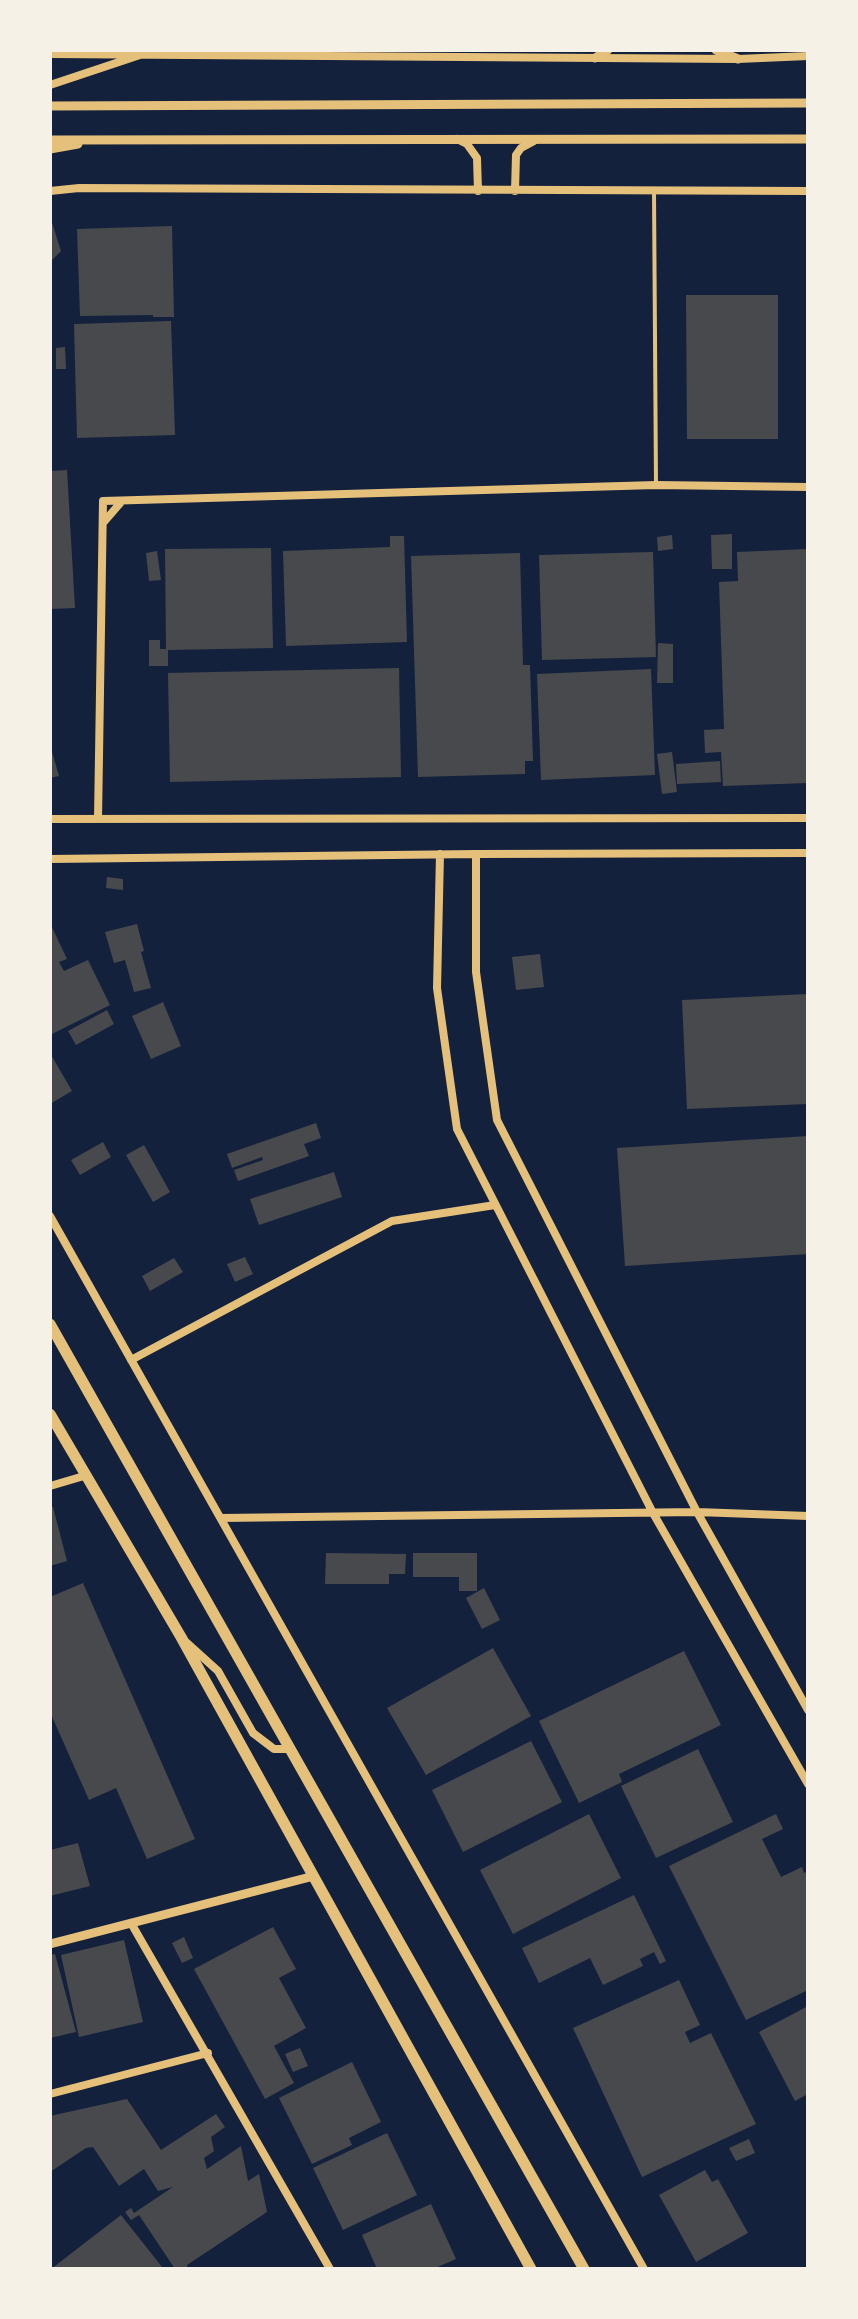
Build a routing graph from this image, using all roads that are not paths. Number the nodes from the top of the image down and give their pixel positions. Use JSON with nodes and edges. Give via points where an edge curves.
{"nodes":[{"id":1,"x":608,"y":50,"type":"edge"},
{"id":2,"x":716,"y":50,"type":"edge"},
{"id":3,"x":390,"y":52,"type":"edge"},
{"id":4,"x":148,"y":53,"type":"junction"},
{"id":5,"x":50,"y":54,"type":"edge"},
{"id":6,"x":808,"y":56,"type":"edge"},
{"id":7,"x":595,"y":58,"type":"junction"},
{"id":8,"x":738,"y":59,"type":"junction"},
{"id":9,"x":50,"y":85,"type":"edge"},
{"id":10,"x":808,"y":103,"type":"edge"},
{"id":11,"x":50,"y":106,"type":"edge"},
{"id":12,"x":456,"y":139,"type":"junction"},
{"id":13,"x":540,"y":139,"type":"junction"},
{"id":14,"x":808,"y":139,"type":"edge"},
{"id":15,"x":50,"y":140,"type":"edge"},
{"id":16,"x":105,"y":140,"type":"junction"},
{"id":17,"x":50,"y":149,"type":"edge"},
{"id":18,"x":50,"y":191,"type":"edge"},
{"id":19,"x":478,"y":191,"type":"junction"},
{"id":20,"x":515,"y":191,"type":"junction"},
{"id":21,"x":808,"y":191,"type":"edge"},
{"id":22,"x":654,"y":192,"type":"junction"},
{"id":23,"x":656,"y":485,"type":"junction"},
{"id":24,"x":808,"y":487,"type":"edge"},
{"id":25,"x":122,"y":501,"type":"junction"},
{"id":26,"x":103,"y":524,"type":"junction"},
{"id":27,"x":808,"y":818,"type":"edge"},
{"id":28,"x":50,"y":819,"type":"edge"},
{"id":29,"x":98,"y":819,"type":"junction"},
{"id":30,"x":808,"y":853,"type":"edge"},
{"id":31,"x":440,"y":854,"type":"junction"},
{"id":32,"x":476,"y":854,"type":"junction"},
{"id":33,"x":50,"y":859,"type":"edge"},
{"id":34,"x":495,"y":1205,"type":"junction"},
{"id":35,"x":50,"y":1216,"type":"edge"},
{"id":36,"x":50,"y":1324,"type":"edge"},
{"id":37,"x":131,"y":1360,"type":"junction"},
{"id":38,"x":51,"y":1418,"type":"edge"},
{"id":39,"x":84,"y":1476,"type":"junction"},
{"id":40,"x":50,"y":1486,"type":"edge"},
{"id":41,"x":697,"y":1512,"type":"junction"},
{"id":42,"x":653,"y":1513,"type":"junction"},
{"id":43,"x":808,"y":1516,"type":"edge"},
{"id":44,"x":221,"y":1518,"type":"junction"},
{"id":45,"x":181,"y":1637,"type":"junction"},
{"id":46,"x":808,"y":1710,"type":"edge"},
{"id":47,"x":291,"y":1749,"type":"junction"},
{"id":48,"x":808,"y":1784,"type":"edge"},
{"id":49,"x":314,"y":1876,"type":"junction"},
{"id":50,"x":131,"y":1923,"type":"junction"},
{"id":51,"x":50,"y":1944,"type":"edge"},
{"id":52,"x":208,"y":2053,"type":"junction"},
{"id":53,"x":50,"y":2094,"type":"edge"},
{"id":54,"x":330,"y":2269,"type":"edge"},
{"id":55,"x":531,"y":2269,"type":"edge"},
{"id":56,"x":584,"y":2269,"type":"edge"},
{"id":57,"x":644,"y":2269,"type":"edge"}],
"edges":[{"from":1,"to":7,"type":"street"},
{"from":2,"to":8,"type":"street"},
{"from":3,"to":4,"type":"street"},
{"from":3,"to":7,"type":"street"},
{"from":4,"to":5,"type":"street"},
{"from":4,"to":9,"type":"street"},
{"from":6,"to":8,"type":"street"},
{"from":7,"to":8,"type":"street"},
{"from":10,"to":11,"type":"street"},
{"from":12,"to":13,"type":"street"},
{"from":12,"to":16,"type":"street"},
{"from":12,"to":19,"type":"street","via":[[477,158]]},
{"from":13,"to":14,"type":"street"},
{"from":13,"to":20,"type":"street","via":[[516,155]]},
{"from":15,"to":16,"type":"street"},
{"from":16,"to":17,"type":"street"},
{"from":18,"to":19,"type":"street"},
{"from":19,"to":20,"type":"street"},
{"from":20,"to":22,"type":"street"},
{"from":21,"to":22,"type":"street"},
{"from":22,"to":23,"type":"lane"},
{"from":23,"to":24,"type":"street"},
{"from":23,"to":25,"type":"street"},
{"from":25,"to":26,"type":"street"},
{"from":25,"to":26,"type":"street","via":[[103,501]]},
{"from":26,"to":29,"type":"street"},
{"from":27,"to":29,"type":"street"},
{"from":28,"to":29,"type":"street"},
{"from":30,"to":32,"type":"street"},
{"from":31,"to":32,"type":"street"},
{"from":31,"to":33,"type":"street"},
{"from":31,"to":34,"type":"street","via":[[437,988],[457,1129]]},
{"from":32,"to":41,"type":"street","via":[[476,972],[497,1120]]},
{"from":34,"to":37,"type":"street","via":[[392,1221]]},
{"from":34,"to":42,"type":"street"},
{"from":35,"to":37,"type":"street"},
{"from":36,"to":47,"type":"main road"},
{"from":37,"to":44,"type":"street"},
{"from":38,"to":39,"type":"main road"},
{"from":39,"to":40,"type":"street"},
{"from":39,"to":45,"type":"main road"},
{"from":41,"to":42,"type":"street"},
{"from":41,"to":43,"type":"street"},
{"from":41,"to":46,"type":"street"},
{"from":42,"to":44,"type":"street"},
{"from":42,"to":48,"type":"street"},
{"from":44,"to":57,"type":"street"},
{"from":45,"to":47,"type":"street","via":[[218,1671],[253,1733],[274,1749]]},
{"from":45,"to":49,"type":"main road"},
{"from":47,"to":56,"type":"main road"},
{"from":49,"to":50,"type":"street"},
{"from":49,"to":55,"type":"main road"},
{"from":50,"to":51,"type":"street"},
{"from":50,"to":52,"type":"street"},
{"from":52,"to":53,"type":"street"},
{"from":52,"to":54,"type":"street"}]}
